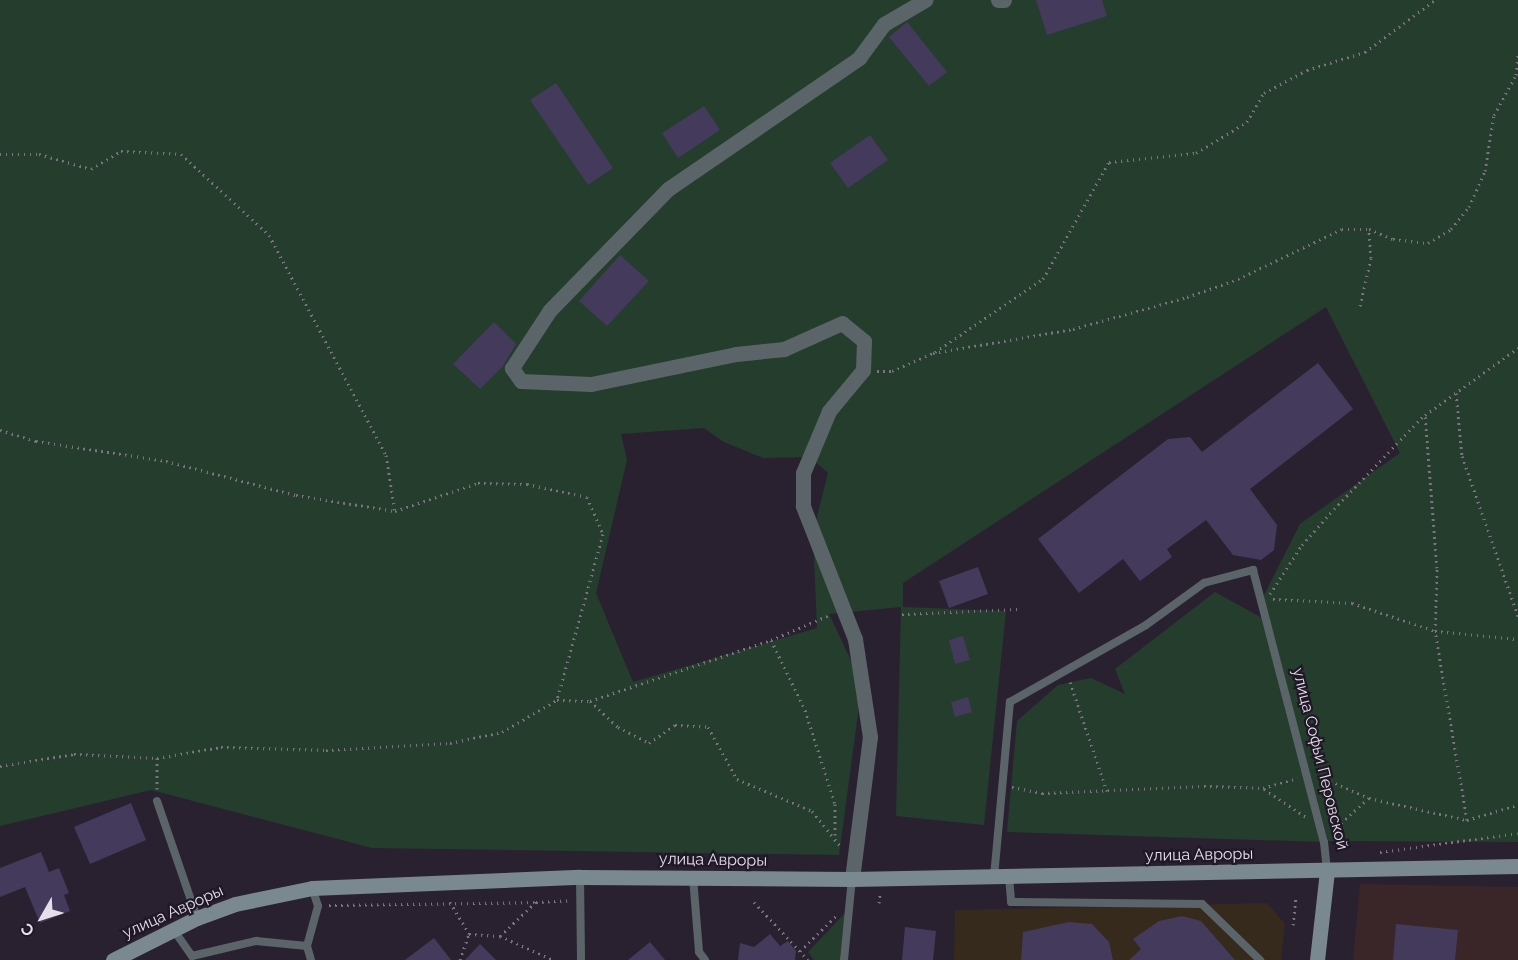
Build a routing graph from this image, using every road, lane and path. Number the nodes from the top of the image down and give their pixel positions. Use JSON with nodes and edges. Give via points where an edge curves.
{"nodes":[{"id":1,"x":925,"y":0,"type":"edge"},
{"id":2,"x":998,"y":0,"type":"edge"},
{"id":3,"x":1004,"y":0,"type":"edge"},
{"id":4,"x":1435,"y":0,"type":"edge"},
{"id":5,"x":1518,"y":53,"type":"edge"},
{"id":6,"x":0,"y":154,"type":"edge"},
{"id":7,"x":1369,"y":229,"type":"junction"},
{"id":8,"x":1360,"y":306,"type":"dead end"},
{"id":9,"x":1517,"y":348,"type":"edge"},
{"id":10,"x":933,"y":353,"type":"junction"},
{"id":11,"x":1518,"y":354,"type":"edge"},
{"id":12,"x":863,"y":370,"type":"junction"},
{"id":13,"x":1456,"y":393,"type":"junction"},
{"id":14,"x":1425,"y":415,"type":"junction"},
{"id":15,"x":0,"y":430,"type":"edge"},
{"id":16,"x":395,"y":511,"type":"junction"},
{"id":17,"x":1267,"y":598,"type":"junction"},
{"id":18,"x":843,"y":608,"type":"junction"},
{"id":19,"x":1018,"y":609,"type":"dead end"},
{"id":20,"x":1270,"y":609,"type":"dead end"},
{"id":21,"x":902,"y":614,"type":"dead end"},
{"id":22,"x":1518,"y":616,"type":"edge"},
{"id":23,"x":1435,"y":631,"type":"junction"},
{"id":24,"x":1518,"y":639,"type":"edge"},
{"id":25,"x":771,"y":640,"type":"junction"},
{"id":26,"x":1066,"y":672,"type":"junction"},
{"id":27,"x":557,"y":700,"type":"junction"},
{"id":28,"x":590,"y":701,"type":"junction"},
{"id":29,"x":156,"y":758,"type":"junction"},
{"id":30,"x":0,"y":766,"type":"edge"},
{"id":31,"x":1315,"y":775,"type":"dead end"},
{"id":32,"x":1002,"y":784,"type":"junction"},
{"id":33,"x":1318,"y":786,"type":"dead end"},
{"id":34,"x":1107,"y":791,"type":"junction"},
{"id":35,"x":157,"y":801,"type":"joint"},
{"id":36,"x":1518,"y":805,"type":"edge"},
{"id":37,"x":1327,"y":820,"type":"dead end"},
{"id":38,"x":1467,"y":820,"type":"junction"},
{"id":39,"x":1321,"y":827,"type":"junction"},
{"id":40,"x":1330,"y":832,"type":"junction"},
{"id":41,"x":1518,"y":833,"type":"edge"},
{"id":42,"x":1371,"y":853,"type":"dead end"},
{"id":43,"x":1518,"y":866,"type":"edge"},
{"id":44,"x":1327,"y":871,"type":"junction"},
{"id":45,"x":580,"y":877,"type":"junction"},
{"id":46,"x":693,"y":877,"type":"junction"},
{"id":47,"x":1002,"y":877,"type":"junction"},
{"id":48,"x":852,"y":879,"type":"junction"},
{"id":49,"x":312,"y":888,"type":"junction"},
{"id":50,"x":1296,"y":896,"type":"dead end"},
{"id":51,"x":578,"y":899,"type":"junction"},
{"id":52,"x":450,"y":902,"type":"junction"},
{"id":53,"x":536,"y":902,"type":"junction"},
{"id":54,"x":753,"y":902,"type":"dead end"},
{"id":55,"x":850,"y":903,"type":"junction"},
{"id":56,"x":318,"y":906,"type":"junction"},
{"id":57,"x":197,"y":918,"type":"junction"},
{"id":58,"x":1293,"y":925,"type":"dead end"},
{"id":59,"x":173,"y":929,"type":"junction"},
{"id":60,"x":469,"y":934,"type":"junction"},
{"id":61,"x":500,"y":936,"type":"junction"},
{"id":62,"x":307,"y":946,"type":"junction"},
{"id":63,"x":800,"y":951,"type":"junction"},
{"id":64,"x":114,"y":960,"type":"edge"},
{"id":65,"x":311,"y":960,"type":"edge"},
{"id":66,"x":460,"y":960,"type":"edge"},
{"id":67,"x":554,"y":960,"type":"edge"},
{"id":68,"x":581,"y":960,"type":"edge"},
{"id":69,"x":705,"y":960,"type":"edge"},
{"id":70,"x":808,"y":960,"type":"edge"},
{"id":71,"x":844,"y":960,"type":"edge"},
{"id":72,"x":1260,"y":960,"type":"edge"},
{"id":73,"x":1317,"y":960,"type":"edge"}],
"edges":[{"from":1,"to":12,"type":"street","via":[[884,24],[859,58],[668,189],[550,310],[512,368],[521,381],[591,384],[736,354],[784,349],[842,323],[864,341]]},
{"from":2,"to":3,"type":"street"},
{"from":4,"to":10,"type":"path","via":[[1365,52],[1307,70],[1264,93],[1247,122],[1196,153],[1109,162],[1043,279]]},
{"from":5,"to":7,"type":"path","via":[[1516,75],[1494,115],[1485,171],[1469,207],[1451,229],[1428,243],[1393,239]]},
{"from":6,"to":16,"type":"path","via":[[39,154],[91,169],[121,151],[181,154],[269,235],[386,455]]},
{"from":7,"to":8,"type":"path","via":[[1371,258]]},
{"from":7,"to":10,"type":"path","via":[[1342,229],[1238,279],[1150,308],[1073,329]]},
{"from":9,"to":11,"type":"path"},
{"from":9,"to":13,"type":"path"},
{"from":10,"to":12,"type":"path","via":[[892,371]]},
{"from":12,"to":18,"type":"street","via":[[830,411],[803,473],[802,506]]},
{"from":13,"to":14,"type":"path"},
{"from":13,"to":22,"type":"path","via":[[1462,456]]},
{"from":14,"to":17,"type":"path","via":[[1309,538]]},
{"from":14,"to":23,"type":"path","via":[[1437,568]]},
{"from":15,"to":16,"type":"path","via":[[36,441],[166,460],[296,495]]},
{"from":16,"to":27,"type":"path","via":[[478,483],[527,484],[588,497],[603,534]]},
{"from":17,"to":20,"type":"path"},
{"from":17,"to":23,"type":"path","via":[[1352,603]]},
{"from":18,"to":25,"type":"path"},
{"from":18,"to":48,"type":"street","via":[[855,639],[870,737]]},
{"from":19,"to":21,"type":"path"},
{"from":23,"to":24,"type":"path"},
{"from":23,"to":38,"type":"path"},
{"from":25,"to":28,"type":"path"},
{"from":25,"to":28,"type":"path","via":[[808,721],[835,804],[835,836],[812,811],[736,779],[708,727],[675,725],[649,743],[618,727]]},
{"from":26,"to":32,"type":"lane","via":[[1010,702]]},
{"from":26,"to":34,"type":"path"},
{"from":26,"to":39,"type":"lane","name":"улица Софьи Перовской","via":[[1146,625],[1204,584],[1253,570]]},
{"from":27,"to":28,"type":"path"},
{"from":27,"to":29,"type":"path","via":[[502,732],[450,743],[326,750],[221,747]]},
{"from":29,"to":30,"type":"path","via":[[74,754]]},
{"from":29,"to":35,"type":"path"},
{"from":31,"to":33,"type":"path"},
{"from":32,"to":34,"type":"path","via":[[1042,793]]},
{"from":32,"to":47,"type":"lane"},
{"from":34,"to":39,"type":"path","via":[[1204,786],[1263,788]]},
{"from":35,"to":57,"type":"lane"},
{"from":36,"to":38,"type":"path"},
{"from":37,"to":40,"type":"path"},
{"from":38,"to":40,"type":"path","via":[[1369,798]]},
{"from":39,"to":40,"type":"path"},
{"from":39,"to":44,"type":"lane","name":"улица Софьи Перовской"},
{"from":41,"to":42,"type":"path"},
{"from":43,"to":44,"type":"street","name":"улица Авроры"},
{"from":44,"to":47,"type":"street","name":"улица Авроры"},
{"from":44,"to":73,"type":"street","name":"улица Софьи Перовской"},
{"from":45,"to":46,"type":"street","name":"улица Авроры"},
{"from":45,"to":49,"type":"street","name":"улица Авроры"},
{"from":45,"to":51,"type":"lane"},
{"from":46,"to":48,"type":"street","name":"улица Авроры"},
{"from":46,"to":69,"type":"lane","via":[[699,952]]},
{"from":47,"to":48,"type":"street","name":"улица Авроры"},
{"from":47,"to":72,"type":"lane","via":[[1011,902],[1202,904]]},
{"from":48,"to":55,"type":"lane"},
{"from":49,"to":56,"type":"lane"},
{"from":49,"to":57,"type":"street","name":"улица Авроры","via":[[235,904]]},
{"from":50,"to":58,"type":"path"},
{"from":51,"to":53,"type":"path"},
{"from":51,"to":68,"type":"lane"},
{"from":52,"to":53,"type":"path"},
{"from":52,"to":56,"type":"path"},
{"from":52,"to":60,"type":"path"},
{"from":53,"to":61,"type":"path"},
{"from":54,"to":63,"type":"path"},
{"from":55,"to":63,"type":"path"},
{"from":55,"to":71,"type":"lane"},
{"from":56,"to":62,"type":"lane"},
{"from":57,"to":59,"type":"street","name":"улица Авроры"},
{"from":59,"to":62,"type":"lane","via":[[192,956],[256,941]]},
{"from":59,"to":64,"type":"street","name":"улица Авроры"},
{"from":60,"to":61,"type":"path"},
{"from":60,"to":66,"type":"path"},
{"from":61,"to":67,"type":"path"},
{"from":62,"to":65,"type":"lane"},
{"from":63,"to":70,"type":"path"}]}
